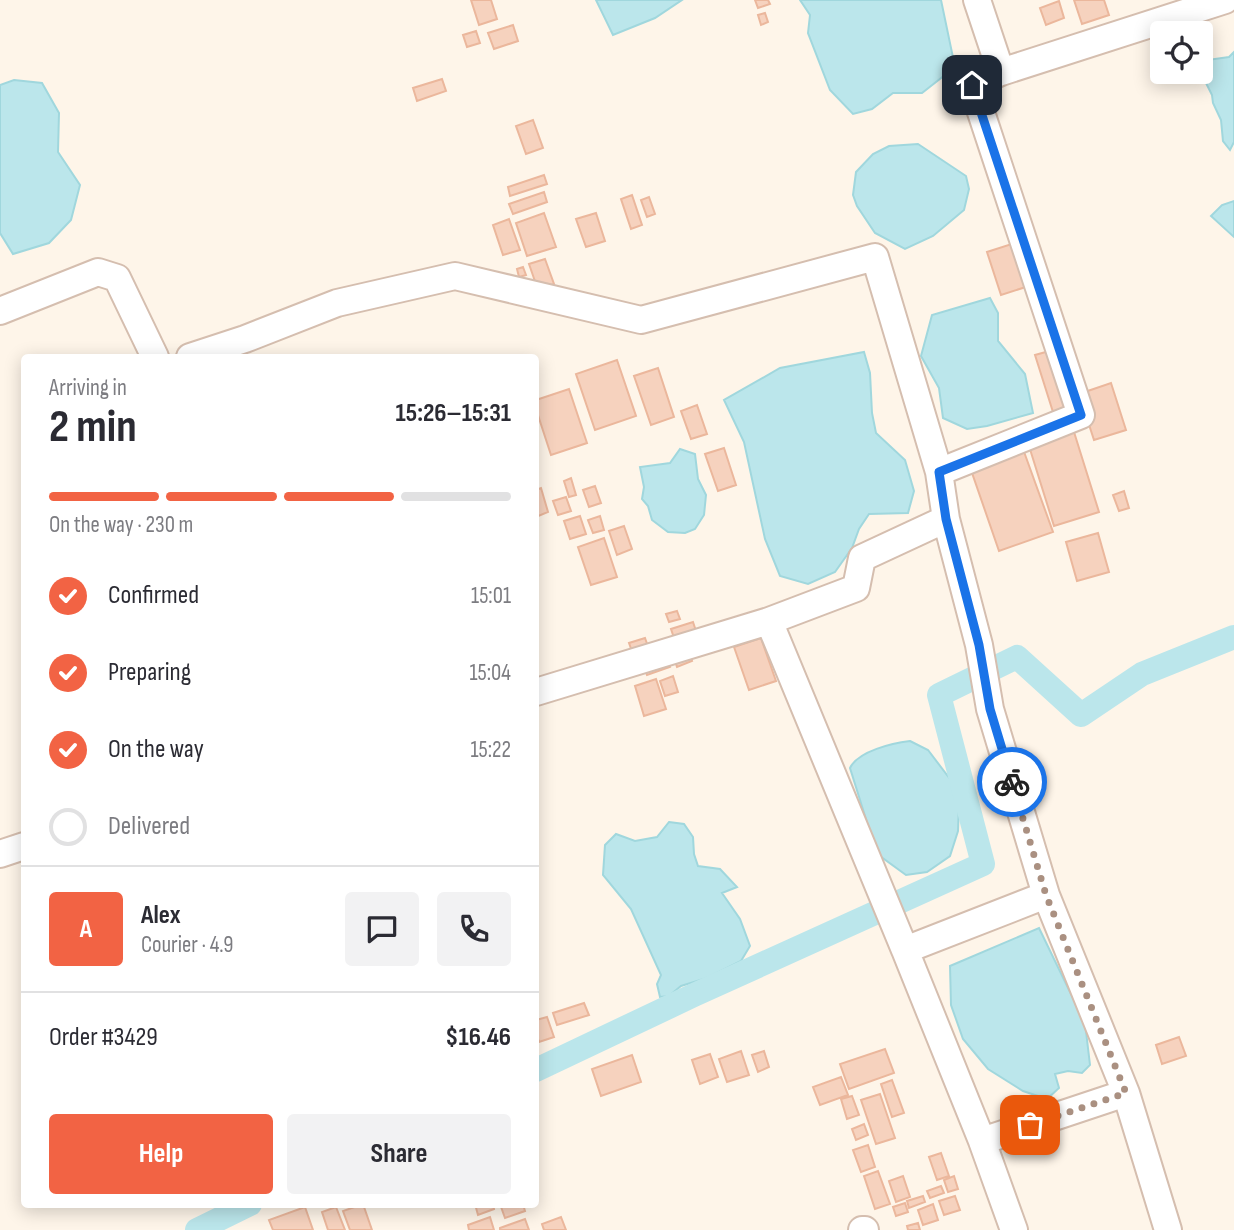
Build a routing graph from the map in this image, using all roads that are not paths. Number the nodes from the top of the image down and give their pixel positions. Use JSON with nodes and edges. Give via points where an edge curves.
{"nodes":[{"id":1,"x":977,"y":0,"type":"edge"},
{"id":2,"x":1225,"y":0,"type":"edge"},
{"id":3,"x":1001,"y":72,"type":"junction"},
{"id":4,"x":0,"y":311,"type":"edge"},
{"id":5,"x":154,"y":354,"type":"edge"},
{"id":6,"x":199,"y":354,"type":"edge"},
{"id":7,"x":939,"y":472,"type":"junction"},
{"id":8,"x":946,"y":519,"type":"junction"},
{"id":9,"x":769,"y":621,"type":"junction"},
{"id":10,"x":539,"y":691,"type":"edge"},
{"id":11,"x":21,"y":847,"type":"edge"},
{"id":12,"x":0,"y":854,"type":"edge"},
{"id":13,"x":1046,"y":895,"type":"junction"},
{"id":14,"x":905,"y":950,"type":"junction"},
{"id":15,"x":1126,"y":1093,"type":"junction"},
{"id":16,"x":982,"y":1141,"type":"junction"},
{"id":17,"x":1014,"y":1230,"type":"edge"},
{"id":18,"x":1168,"y":1230,"type":"edge"}],
"edges":[{"from":1,"to":3,"type":"street"},
{"from":2,"to":3,"type":"street"},
{"from":3,"to":7,"type":"street","via":[[972,85],[1081,415]]},
{"from":4,"to":5,"type":"street","via":[[98,272],[117,278]]},
{"from":6,"to":7,"type":"street","via":[[337,303],[455,276],[641,320],[875,257]]},
{"from":7,"to":8,"type":"street"},
{"from":8,"to":9,"type":"street","via":[[862,558],[856,589]]},
{"from":8,"to":13,"type":"street","via":[[979,645],[990,709]]},
{"from":9,"to":10,"type":"street"},
{"from":9,"to":14,"type":"street"},
{"from":11,"to":12,"type":"street"},
{"from":13,"to":14,"type":"street"},
{"from":13,"to":15,"type":"street"},
{"from":14,"to":16,"type":"street"},
{"from":15,"to":16,"type":"street"},
{"from":15,"to":18,"type":"street"},
{"from":16,"to":17,"type":"street"}]}
